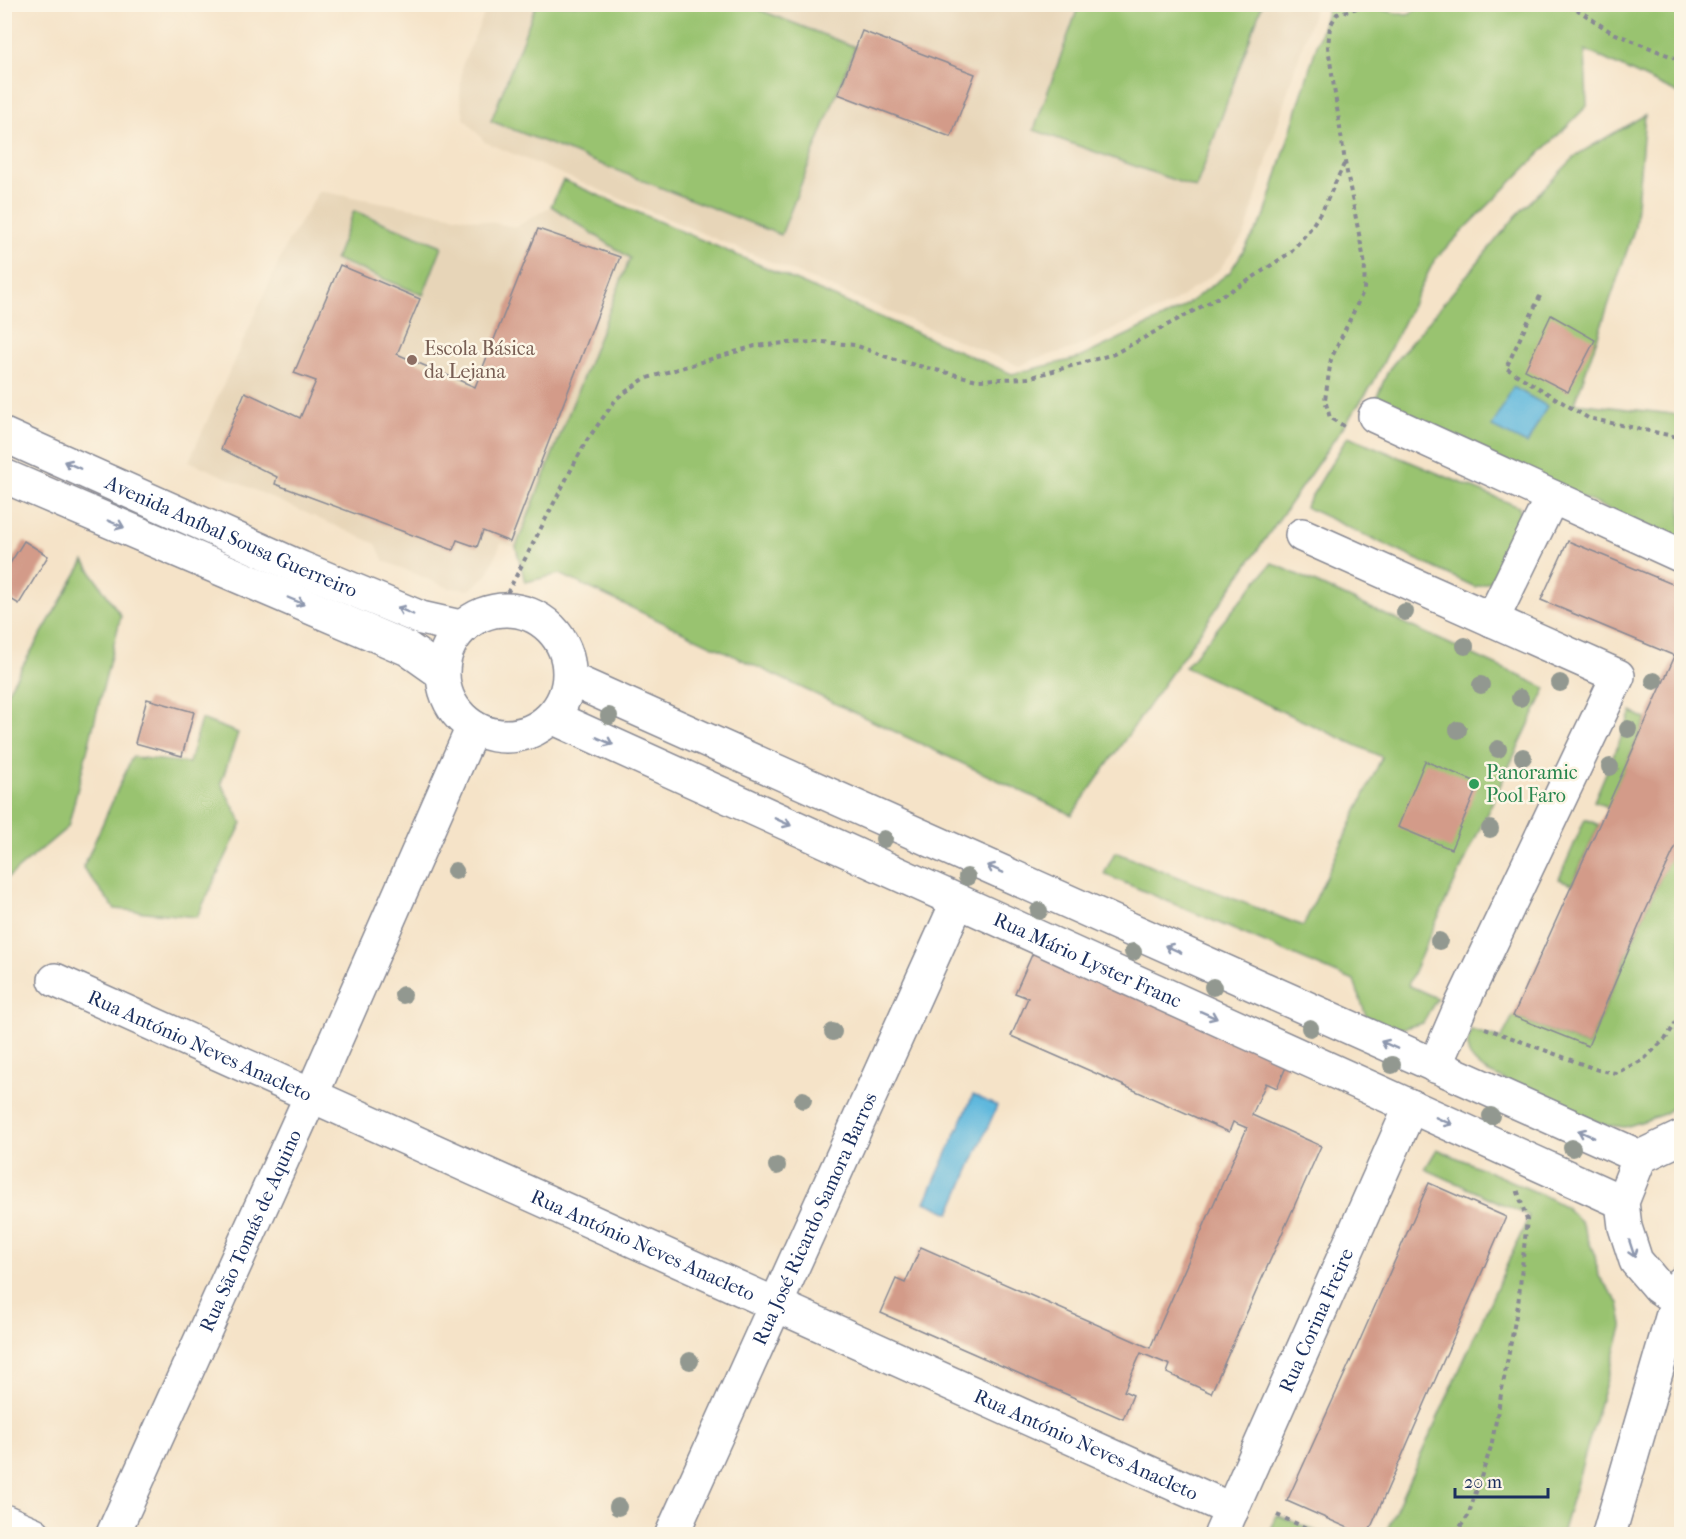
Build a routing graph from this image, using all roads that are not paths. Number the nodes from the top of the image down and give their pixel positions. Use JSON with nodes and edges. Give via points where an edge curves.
{"nodes":[{"id":1,"x":1375,"y":416,"type":"road end"},
{"id":2,"x":4,"y":435,"type":"edge"},
{"id":3,"x":4,"y":476,"type":"edge"},
{"id":4,"x":1552,"y":497,"type":"junction"},
{"id":5,"x":1302,"y":535,"type":"dead end"},
{"id":6,"x":1682,"y":556,"type":"edge"},
{"id":7,"x":1492,"y":620,"type":"junction"},
{"id":8,"x":461,"y":627,"type":"junction"},
{"id":9,"x":442,"y":673,"type":"junction"},
{"id":10,"x":570,"y":680,"type":"junction"},
{"id":11,"x":552,"y":717,"type":"junction"},
{"id":12,"x":473,"y":727,"type":"junction"},
{"id":13,"x":958,"y":901,"type":"junction"},
{"id":14,"x":56,"y":980,"type":"dead end"},
{"id":15,"x":1435,"y":1066,"type":"junction"},
{"id":16,"x":311,"y":1096,"type":"junction"},
{"id":17,"x":1411,"y":1106,"type":"junction"},
{"id":18,"x":1682,"y":1137,"type":"edge"},
{"id":19,"x":1640,"y":1157,"type":"junction"},
{"id":20,"x":1622,"y":1202,"type":"junction"},
{"id":21,"x":1679,"y":1292,"type":"edge"},
{"id":22,"x":776,"y":1305,"type":"junction"},
{"id":23,"x":4,"y":1521,"type":"edge"},
{"id":24,"x":1226,"y":1522,"type":"edge"},
{"id":25,"x":34,"y":1534,"type":"edge"},
{"id":26,"x":113,"y":1534,"type":"edge"},
{"id":27,"x":672,"y":1534,"type":"edge"},
{"id":28,"x":1609,"y":1534,"type":"edge"}],
"edges":[{"from":1,"to":4,"type":"street"},
{"from":8,"to":2,"type":"street","name":"Avenida Aníbal Sousa Guerreiro","one_way":true,"via":[[421,618],[301,568]]},
{"from":3,"to":9,"type":"street","name":"Avenida Aníbal Sousa Guerreiro","one_way":true,"via":[[408,650]]},
{"from":4,"to":6,"type":"street"},
{"from":4,"to":7,"type":"street"},
{"from":5,"to":7,"type":"street"},
{"from":7,"to":15,"type":"street","via":[[1618,676]]},
{"from":8,"to":9,"type":"street","via":[[447,648]]},
{"from":8,"to":10,"type":"street","via":[[483,613],[499,609],[536,616],[551,627],[562,643],[569,661]]},
{"from":9,"to":12,"type":"street","via":[[448,700]]},
{"from":10,"to":11,"type":"street","via":[[564,700]]},
{"from":15,"to":10,"type":"street","one_way":true},
{"from":11,"to":12,"type":"street","via":[[534,730],[514,736],[493,735]]},
{"from":11,"to":13,"type":"street","name":"Rua Mário Lyster Franc","one_way":true},
{"from":12,"to":16,"type":"street","name":"Rua São Tomás de Aquino"},
{"from":13,"to":17,"type":"street","name":"Rua Mário Lyster Franc","one_way":true},
{"from":13,"to":22,"type":"street","name":"Rua José Ricardo Samora Barros"},
{"from":14,"to":16,"type":"street","name":"Rua António Neves Anacleto"},
{"from":19,"to":15,"type":"street","one_way":true},
{"from":16,"to":22,"type":"street","name":"Rua António Neves Anacleto"},
{"from":16,"to":26,"type":"street","name":"Rua São Tomás de Aquino"},
{"from":17,"to":20,"type":"street","name":"Rua Mário Lyster Franc","one_way":true},
{"from":17,"to":24,"type":"street","name":"Rua Corina Freire"},
{"from":18,"to":19,"type":"street"},
{"from":19,"to":20,"type":"street"},
{"from":20,"to":21,"type":"street","one_way":true,"via":[[1636,1261],[1658,1287]]},
{"from":21,"to":28,"type":"street"},
{"from":22,"to":24,"type":"street","name":"Rua António Neves Anacleto"},
{"from":22,"to":27,"type":"street","name":"Rua José Ricardo Samora Barros"},
{"from":23,"to":25,"type":"street"}]}
